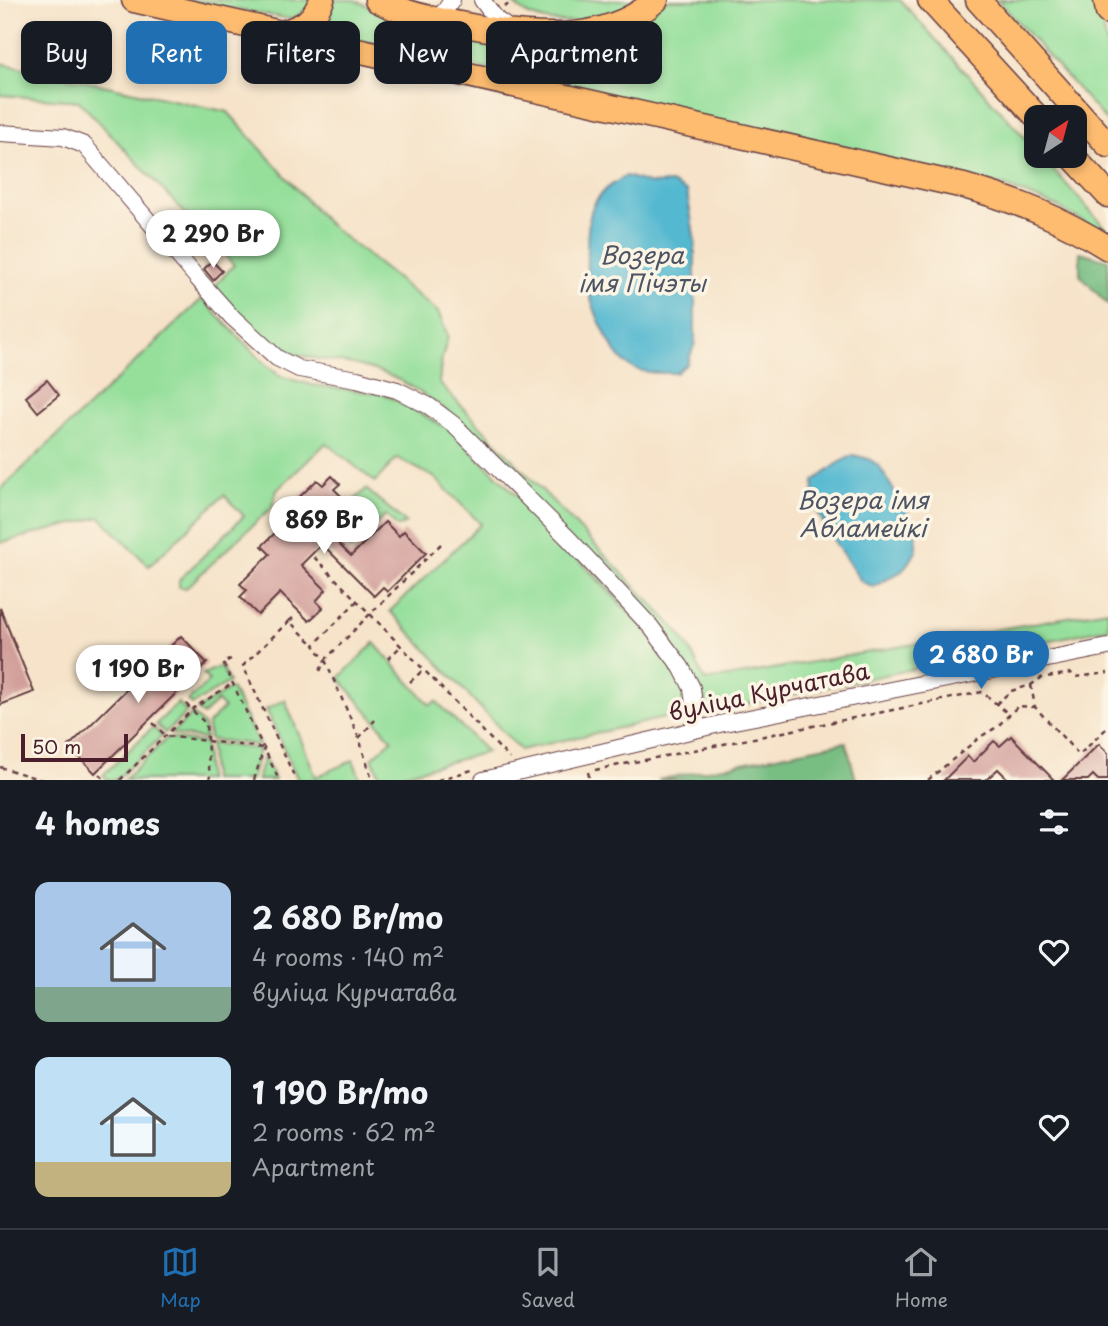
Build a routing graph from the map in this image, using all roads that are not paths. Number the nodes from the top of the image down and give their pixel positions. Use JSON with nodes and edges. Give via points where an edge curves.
{"nodes":[{"id":1,"x":134,"y":0,"type":"edge"},
{"id":2,"x":321,"y":0,"type":"edge"},
{"id":3,"x":377,"y":0,"type":"edge"},
{"id":4,"x":452,"y":0,"type":"edge"},
{"id":5,"x":482,"y":0,"type":"edge"},
{"id":6,"x":656,"y":0,"type":"edge"},
{"id":7,"x":930,"y":0,"type":"edge"},
{"id":8,"x":978,"y":0,"type":"edge"},
{"id":9,"x":1106,"y":0,"type":"edge"},
{"id":10,"x":176,"y":6,"type":"edge"},
{"id":11,"x":1108,"y":12,"type":"edge"},
{"id":12,"x":433,"y":19,"type":"junction"},
{"id":13,"x":309,"y":21,"type":"edge"},
{"id":14,"x":498,"y":21,"type":"edge"},
{"id":15,"x":622,"y":21,"type":"edge"},
{"id":16,"x":241,"y":24,"type":"edge"},
{"id":17,"x":486,"y":28,"type":"edge"},
{"id":18,"x":360,"y":51,"type":"edge"},
{"id":19,"x":1026,"y":105,"type":"edge"},
{"id":20,"x":0,"y":132,"type":"edge"},
{"id":21,"x":1108,"y":145,"type":"edge"},
{"id":22,"x":1083,"y":168,"type":"edge"},
{"id":23,"x":1108,"y":195,"type":"edge"},
{"id":24,"x":1108,"y":248,"type":"edge"},
{"id":25,"x":1108,"y":647,"type":"edge"},
{"id":26,"x":697,"y":729,"type":"junction"},
{"id":27,"x":483,"y":780,"type":"edge"}],
"edges":[{"from":1,"to":10,"type":"highway"},
{"from":2,"to":13,"type":"highway"},
{"from":3,"to":12,"type":"highway"},
{"from":4,"to":12,"type":"street"},
{"from":5,"to":14,"type":"street"},
{"from":6,"to":15,"type":"highway"},
{"from":7,"to":19,"type":"highway"},
{"from":8,"to":21,"type":"highway"},
{"from":9,"to":11,"type":"highway"},
{"from":10,"to":16,"type":"highway"},
{"from":12,"to":17,"type":"highway"},
{"from":18,"to":24,"type":"highway","via":[[964,186],[1066,222]]},
{"from":20,"to":26,"type":"street","via":[[64,137],[84,145],[231,317],[276,358],[299,369],[397,390],[453,424],[652,627],[692,688]]},
{"from":22,"to":23,"type":"highway"},
{"from":25,"to":26,"type":"street","name":"вуліца Курчатава"},
{"from":26,"to":27,"type":"street","name":"вуліца Курчатава"}]}
